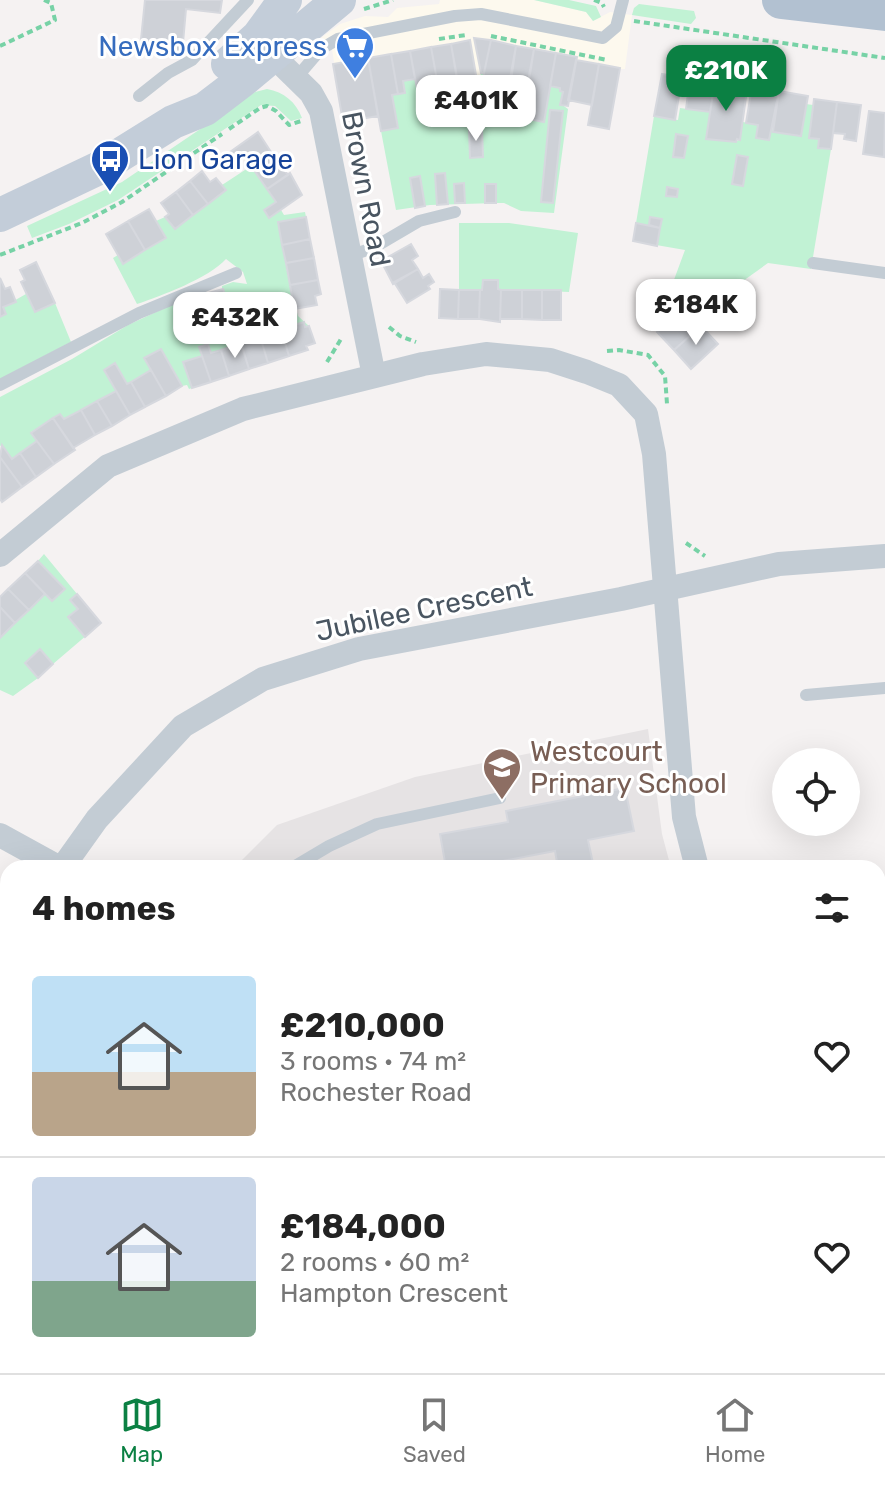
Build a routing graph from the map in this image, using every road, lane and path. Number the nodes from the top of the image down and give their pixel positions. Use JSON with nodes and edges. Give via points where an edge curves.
{"nodes":[{"id":1,"x":44,"y":0,"type":"edge"},
{"id":2,"x":248,"y":0,"type":"edge"},
{"id":3,"x":285,"y":0,"type":"edge"},
{"id":4,"x":339,"y":0,"type":"edge"},
{"id":5,"x":623,"y":0,"type":"edge"},
{"id":6,"x":781,"y":0,"type":"edge"},
{"id":7,"x":885,"y":12,"type":"edge"},
{"id":8,"x":619,"y":19,"type":"junction"},
{"id":9,"x":475,"y":33,"type":"dead end"},
{"id":10,"x":487,"y":35,"type":"dead end"},
{"id":11,"x":431,"y":41,"type":"dead end"},
{"id":12,"x":0,"y":46,"type":"edge"},
{"id":13,"x":217,"y":54,"type":"junction"},
{"id":14,"x":275,"y":57,"type":"junction"},
{"id":15,"x":885,"y":58,"type":"edge"},
{"id":16,"x":607,"y":60,"type":"dead end"},
{"id":17,"x":139,"y":96,"type":"dead end"},
{"id":18,"x":306,"y":119,"type":"dead end"},
{"id":19,"x":173,"y":122,"type":"junction"},
{"id":20,"x":455,"y":212,"type":"dead end"},
{"id":21,"x":0,"y":215,"type":"edge"},
{"id":22,"x":0,"y":255,"type":"edge"},
{"id":23,"x":349,"y":256,"type":"junction"},
{"id":24,"x":813,"y":263,"type":"dead end"},
{"id":25,"x":236,"y":273,"type":"dead end"},
{"id":26,"x":885,"y":273,"type":"edge"},
{"id":27,"x":383,"y":319,"type":"dead end"},
{"id":28,"x":344,"y":333,"type":"dead end"},
{"id":29,"x":424,"y":343,"type":"dead end"},
{"id":30,"x":614,"y":359,"type":"dead end"},
{"id":31,"x":323,"y":366,"type":"dead end"},
{"id":32,"x":374,"y":376,"type":"junction"},
{"id":33,"x":0,"y":385,"type":"edge"},
{"id":34,"x":658,"y":401,"type":"dead end"},
{"id":35,"x":683,"y":539,"type":"dead end"},
{"id":36,"x":0,"y":555,"type":"edge"},
{"id":37,"x":885,"y":556,"type":"edge"},
{"id":38,"x":712,"y":558,"type":"dead end"},
{"id":39,"x":664,"y":588,"type":"junction"},
{"id":40,"x":885,"y":688,"type":"edge"},
{"id":41,"x":806,"y":695,"type":"dead end"},
{"id":42,"x":500,"y":798,"type":"dead end"},
{"id":43,"x":0,"y":835,"type":"edge"},
{"id":44,"x":46,"y":860,"type":"edge"},
{"id":45,"x":67,"y":860,"type":"edge"},
{"id":46,"x":305,"y":860,"type":"edge"},
{"id":47,"x":695,"y":860,"type":"edge"}],
"edges":[{"from":1,"to":12,"type":"path","via":[[51,3],[55,20]]},
{"from":2,"to":13,"type":"lane"},
{"from":3,"to":14,"type":"main road"},
{"from":4,"to":14,"type":"main road"},
{"from":5,"to":8,"type":"lane"},
{"from":6,"to":7,"type":"main road"},
{"from":8,"to":14,"type":"lane","via":[[614,31],[601,38],[481,14],[382,29]]},
{"from":8,"to":15,"type":"path"},
{"from":9,"to":11,"type":"path"},
{"from":10,"to":16,"type":"path"},
{"from":13,"to":14,"type":"main road"},
{"from":13,"to":17,"type":"lane","via":[[192,60]]},
{"from":13,"to":19,"type":"main road"},
{"from":14,"to":19,"type":"main road","via":[[205,109]]},
{"from":14,"to":23,"type":"street","name":"Brown Road","via":[[314,96],[321,111]]},
{"from":18,"to":22,"type":"path","via":[[289,125],[274,109],[262,107],[122,202]]},
{"from":19,"to":21,"type":"main road","via":[[99,168]]},
{"from":20,"to":23,"type":"lane","via":[[419,221]]},
{"from":23,"to":32,"type":"street","name":"Brown Road"},
{"from":24,"to":26,"type":"lane"},
{"from":25,"to":33,"type":"lane","via":[[161,303]]},
{"from":27,"to":29,"type":"path","via":[[400,336]]},
{"from":28,"to":31,"type":"path"},
{"from":30,"to":34,"type":"path","via":[[607,351],[649,356],[665,376],[667,403],[663,408]]},
{"from":32,"to":36,"type":"street","via":[[243,409],[108,466]]},
{"from":32,"to":39,"type":"street","via":[[486,354],[550,360],[619,385],[646,414]]},
{"from":35,"to":38,"type":"path"},
{"from":37,"to":39,"type":"street","name":"Jubilee Crescent","via":[[779,564]]},
{"from":39,"to":45,"type":"street","name":"Jubilee Crescent","via":[[359,649],[263,679],[183,726],[97,819]]},
{"from":39,"to":47,"type":"street","via":[[684,817]]},
{"from":40,"to":41,"type":"lane"},
{"from":42,"to":46,"type":"lane","via":[[377,824]]},
{"from":43,"to":44,"type":"street"}]}
